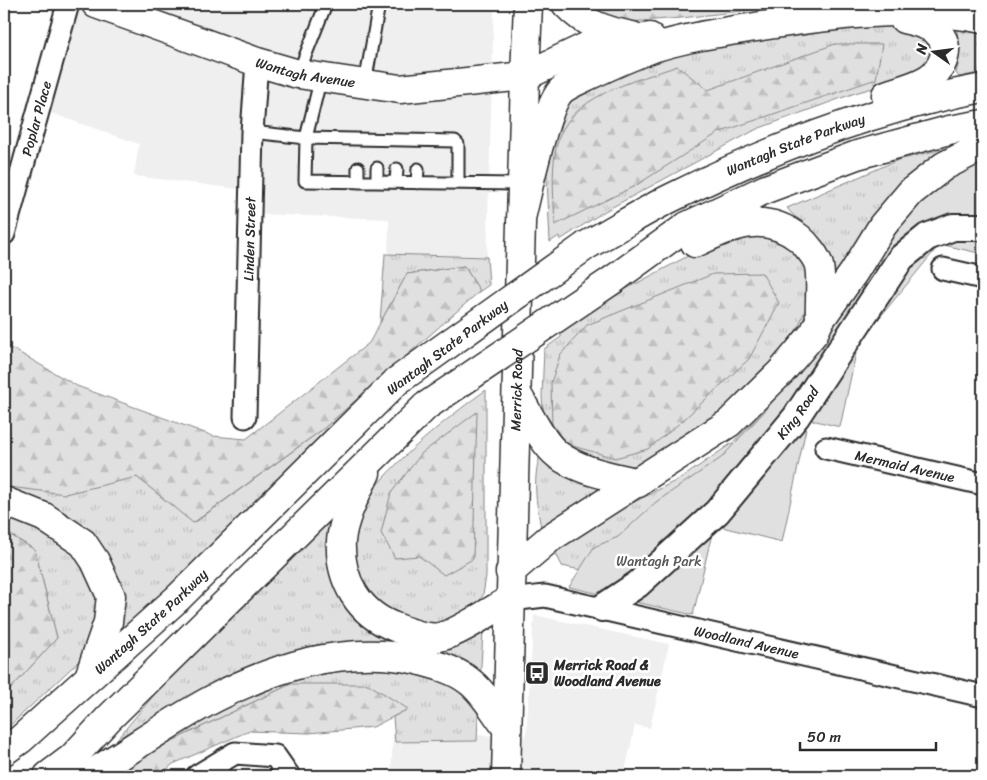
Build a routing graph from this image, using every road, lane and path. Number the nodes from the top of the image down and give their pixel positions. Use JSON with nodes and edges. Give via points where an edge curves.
{"nodes":[{"id":1,"x":68,"y":4,"type":"edge"},
{"id":2,"x":96,"y":4,"type":"edge"},
{"id":3,"x":326,"y":4,"type":"edge"},
{"id":4,"x":379,"y":4,"type":"edge"},
{"id":5,"x":528,"y":4,"type":"edge"},
{"id":6,"x":566,"y":4,"type":"edge"},
{"id":7,"x":138,"y":11,"type":"edge"},
{"id":8,"x":886,"y":14,"type":"junction"},
{"id":9,"x":983,"y":19,"type":"edge"},
{"id":10,"x":711,"y":34,"type":"junction"},
{"id":11,"x":646,"y":38,"type":"junction"},
{"id":12,"x":257,"y":62,"type":"junction"},
{"id":13,"x":309,"y":76,"type":"junction"},
{"id":14,"x":525,"y":76,"type":"junction"},
{"id":15,"x":365,"y":84,"type":"junction"},
{"id":16,"x":983,"y":88,"type":"edge"},
{"id":17,"x":983,"y":124,"type":"edge"},
{"id":18,"x":252,"y":132,"type":"junction"},
{"id":19,"x":306,"y":138,"type":"junction"},
{"id":20,"x":398,"y":139,"type":"junction"},
{"id":21,"x":983,"y":146,"type":"edge"},
{"id":22,"x":397,"y":152,"type":"dead end"},
{"id":23,"x":358,"y":168,"type":"dead end"},
{"id":24,"x":376,"y":168,"type":"dead end"},
{"id":25,"x":397,"y":169,"type":"dead end"},
{"id":26,"x":418,"y":169,"type":"dead end"},
{"id":27,"x":707,"y":181,"type":"junction"},
{"id":28,"x":358,"y":182,"type":"junction"},
{"id":29,"x":376,"y":182,"type":"junction"},
{"id":30,"x":396,"y":182,"type":"junction"},
{"id":31,"x":418,"y":182,"type":"junction"},
{"id":32,"x":458,"y":183,"type":"junction"},
{"id":33,"x":523,"y":184,"type":"junction"},
{"id":34,"x":522,"y":214,"type":"junction"},
{"id":35,"x":983,"y":227,"type":"edge"},
{"id":36,"x":4,"y":234,"type":"edge"},
{"id":37,"x":943,"y":269,"type":"dead end"},
{"id":38,"x":983,"y":278,"type":"edge"},
{"id":39,"x":614,"y":279,"type":"junction"},
{"id":40,"x":820,"y":320,"type":"junction"},
{"id":41,"x":517,"y":394,"type":"junction"},
{"id":42,"x":244,"y":417,"type":"dead end"},
{"id":43,"x":826,"y":448,"type":"dead end"},
{"id":44,"x":372,"y":461,"type":"junction"},
{"id":45,"x":638,"y":483,"type":"junction"},
{"id":46,"x":983,"y":484,"type":"edge"},
{"id":47,"x":4,"y":501,"type":"edge"},
{"id":48,"x":510,"y":572,"type":"junction"},
{"id":49,"x":510,"y":600,"type":"junction"},
{"id":50,"x":602,"y":608,"type":"junction"},
{"id":51,"x":89,"y":676,"type":"junction"},
{"id":52,"x":983,"y":696,"type":"edge"},
{"id":53,"x":507,"y":728,"type":"junction"},
{"id":54,"x":4,"y":752,"type":"edge"},
{"id":55,"x":48,"y":776,"type":"edge"},
{"id":56,"x":88,"y":776,"type":"edge"},
{"id":57,"x":197,"y":776,"type":"edge"},
{"id":58,"x":289,"y":776,"type":"edge"},
{"id":59,"x":506,"y":776,"type":"edge"}],
"edges":[{"from":1,"to":36,"type":"street","name":"Poplar Place"},
{"from":2,"to":7,"type":"main road","name":"Wantagh Avenue"},
{"from":3,"to":13,"type":"lane"},
{"from":4,"to":15,"type":"lane"},
{"from":5,"to":14,"type":"main road","name":"Merrick Road"},
{"from":6,"to":11,"type":"main road","via":[[577,15],[607,32]]},
{"from":7,"to":12,"type":"main road","name":"Wantagh Avenue"},
{"from":8,"to":9,"type":"main road","via":[[936,14]]},
{"from":8,"to":10,"type":"main road","via":[[826,18]]},
{"from":8,"to":27,"type":"main road","via":[[923,24],[944,39],[946,51],[942,64],[927,79],[867,102]]},
{"from":10,"to":11,"type":"main road"},
{"from":10,"to":34,"type":"main road","via":[[614,63],[562,90],[552,106],[536,155]]},
{"from":11,"to":14,"type":"main road","name":"Wantagh Avenue","via":[[586,47]]},
{"from":12,"to":13,"type":"main road","name":"Wantagh Avenue"},
{"from":12,"to":18,"type":"street","name":"Linden Street"},
{"from":13,"to":15,"type":"main road","name":"Wantagh Avenue"},
{"from":13,"to":19,"type":"lane"},
{"from":14,"to":15,"type":"main road","name":"Wantagh Avenue","via":[[400,89]]},
{"from":14,"to":33,"type":"main road","name":"Merrick Road"},
{"from":16,"to":27,"type":"main road","name":"Wantagh State Parkway","via":[[848,122],[759,156]]},
{"from":17,"to":39,"type":"main road","via":[[857,155],[766,188],[687,226]]},
{"from":18,"to":19,"type":"lane"},
{"from":18,"to":42,"type":"street","name":"Linden Street"},
{"from":19,"to":20,"type":"lane","via":[[358,145],[377,145]]},
{"from":19,"to":28,"type":"lane","via":[[305,181]]},
{"from":20,"to":22,"type":"lane"},
{"from":20,"to":32,"type":"lane","via":[[418,146],[455,140],[458,144]]},
{"from":21,"to":40,"type":"main road","via":[[944,166],[911,192],[883,225]]},
{"from":23,"to":28,"type":"lane"},
{"from":24,"to":29,"type":"lane"},
{"from":25,"to":30,"type":"lane"},
{"from":26,"to":31,"type":"lane"},
{"from":27,"to":51,"type":"main road","name":"Wantagh State Parkway","bridge":true,"via":[[587,246],[397,381],[179,597]]},
{"from":28,"to":29,"type":"lane"},
{"from":29,"to":30,"type":"lane"},
{"from":30,"to":31,"type":"lane"},
{"from":31,"to":32,"type":"lane"},
{"from":32,"to":33,"type":"lane"},
{"from":33,"to":34,"type":"main road","name":"Merrick Road"},
{"from":34,"to":41,"type":"main road","name":"Merrick Road"},
{"from":35,"to":50,"type":"street","name":"King Road","via":[[953,227],[927,237],[901,258],[796,417],[717,512],[638,584]]},
{"from":37,"to":38,"type":"street"},
{"from":39,"to":40,"type":"main road","via":[[729,228],[760,221],[785,227],[804,243],[819,265]]},
{"from":39,"to":44,"type":"main road","bridge":true,"via":[[426,406]]},
{"from":40,"to":45,"type":"main road","via":[[814,333],[781,372],[729,423]]},
{"from":41,"to":45,"type":"main road","via":[[557,454],[584,468]]},
{"from":41,"to":48,"type":"main road","name":"Merrick Road"},
{"from":43,"to":46,"type":"street","name":"Mermaid Avenue"},
{"from":44,"to":49,"type":"main road","via":[[351,505],[341,540],[342,569],[355,597],[368,613],[380,622],[414,634],[442,637]]},
{"from":44,"to":55,"type":"main road","via":[[315,513],[72,758]]},
{"from":45,"to":48,"type":"main road","via":[[550,538]]},
{"from":47,"to":51,"type":"main road","via":[[44,517],[83,543],[95,561],[110,596],[108,622]]},
{"from":48,"to":49,"type":"main road","name":"Merrick Road"},
{"from":49,"to":50,"type":"street","name":"Woodland Avenue","via":[[545,596]]},
{"from":49,"to":53,"type":"main road","name":"Merrick Road"},
{"from":50,"to":52,"type":"street","name":"Woodland Avenue"},
{"from":51,"to":54,"type":"main road","name":"Wantagh State Parkway"},
{"from":53,"to":56,"type":"main road","via":[[470,681],[443,667],[398,655],[326,658],[274,671],[224,691]]},
{"from":53,"to":59,"type":"main road","name":"Merrick Road"},
{"from":57,"to":58,"type":"street","via":[[236,753],[275,756]]}]}
